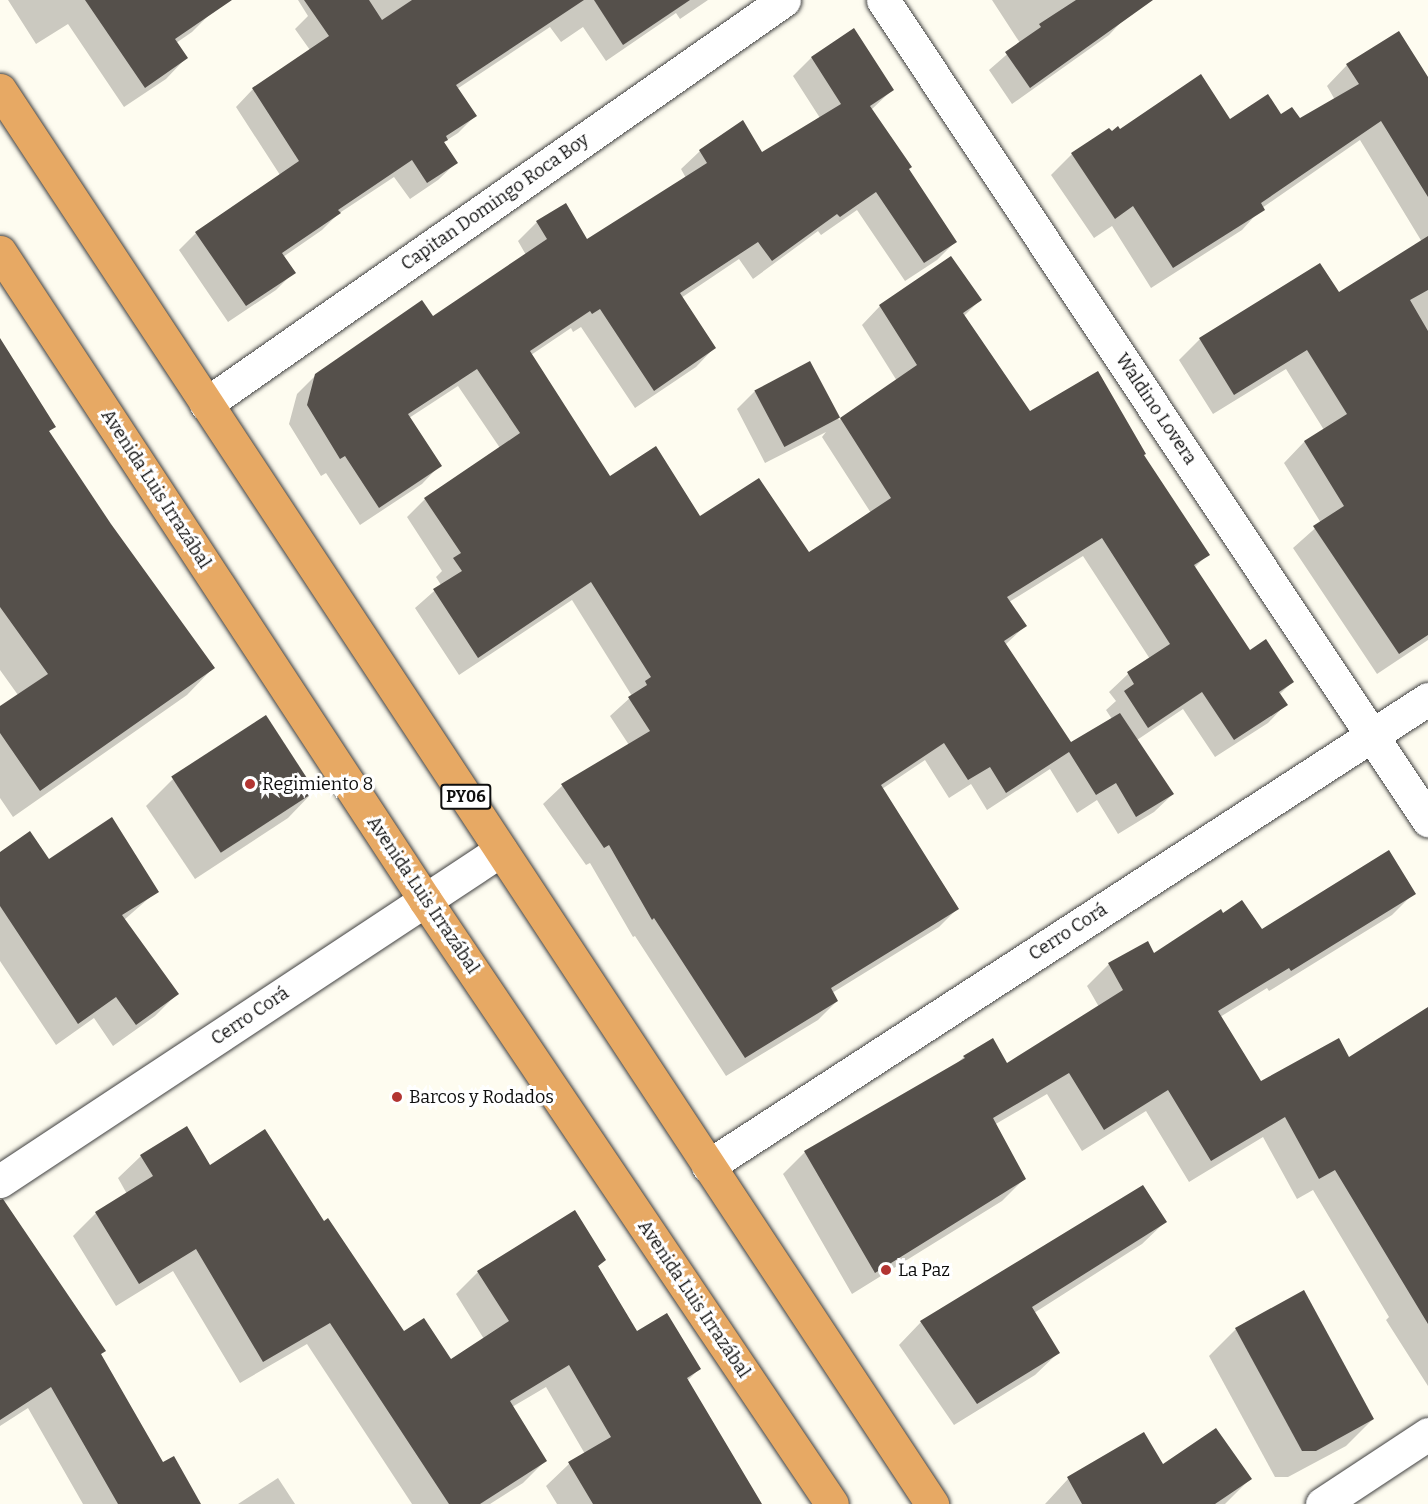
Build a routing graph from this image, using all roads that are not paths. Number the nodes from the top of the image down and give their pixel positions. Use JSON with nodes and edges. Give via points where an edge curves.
{"nodes":[{"id":1,"x":784,"y":0,"type":"edge"},
{"id":2,"x":883,"y":0,"type":"edge"},
{"id":3,"x":0,"y":90,"type":"edge"},
{"id":4,"x":0,"y":252,"type":"edge"},
{"id":5,"x":206,"y":404,"type":"junction"},
{"id":6,"x":1428,"y":699,"type":"edge"},
{"id":7,"x":1373,"y":734,"type":"junction"},
{"id":8,"x":1428,"y":820,"type":"edge"},
{"id":9,"x":501,"y":850,"type":"junction"},
{"id":10,"x":425,"y":900,"type":"junction"},
{"id":11,"x":708,"y":1166,"type":"junction"},
{"id":12,"x":0,"y":1181,"type":"edge"},
{"id":13,"x":1428,"y":1434,"type":"edge"},
{"id":14,"x":832,"y":1504,"type":"edge"},
{"id":15,"x":932,"y":1504,"type":"edge"},
{"id":16,"x":1322,"y":1504,"type":"edge"}],
"edges":[{"from":1,"to":5,"type":"street","name":"Capitan Domingo Roca Boy"},
{"from":2,"to":7,"type":"street","name":"Waldino Lovera"},
{"from":3,"to":5,"type":"highway","number":"PY06"},
{"from":4,"to":10,"type":"highway","name":"Avenida Luis Irrazábal"},
{"from":5,"to":9,"type":"highway","number":"PY06"},
{"from":6,"to":7,"type":"street","name":"Cerro Corá"},
{"from":7,"to":8,"type":"street","name":"Waldino Lovera"},
{"from":7,"to":11,"type":"street","name":"Cerro Corá"},
{"from":9,"to":10,"type":"street","name":"Cerro Corá"},
{"from":9,"to":11,"type":"highway","number":"PY06"},
{"from":10,"to":12,"type":"street","name":"Cerro Corá"},
{"from":10,"to":14,"type":"highway","name":"Avenida Luis Irrazábal"},
{"from":11,"to":15,"type":"highway","number":"PY06"},
{"from":13,"to":16,"type":"street"}]}
